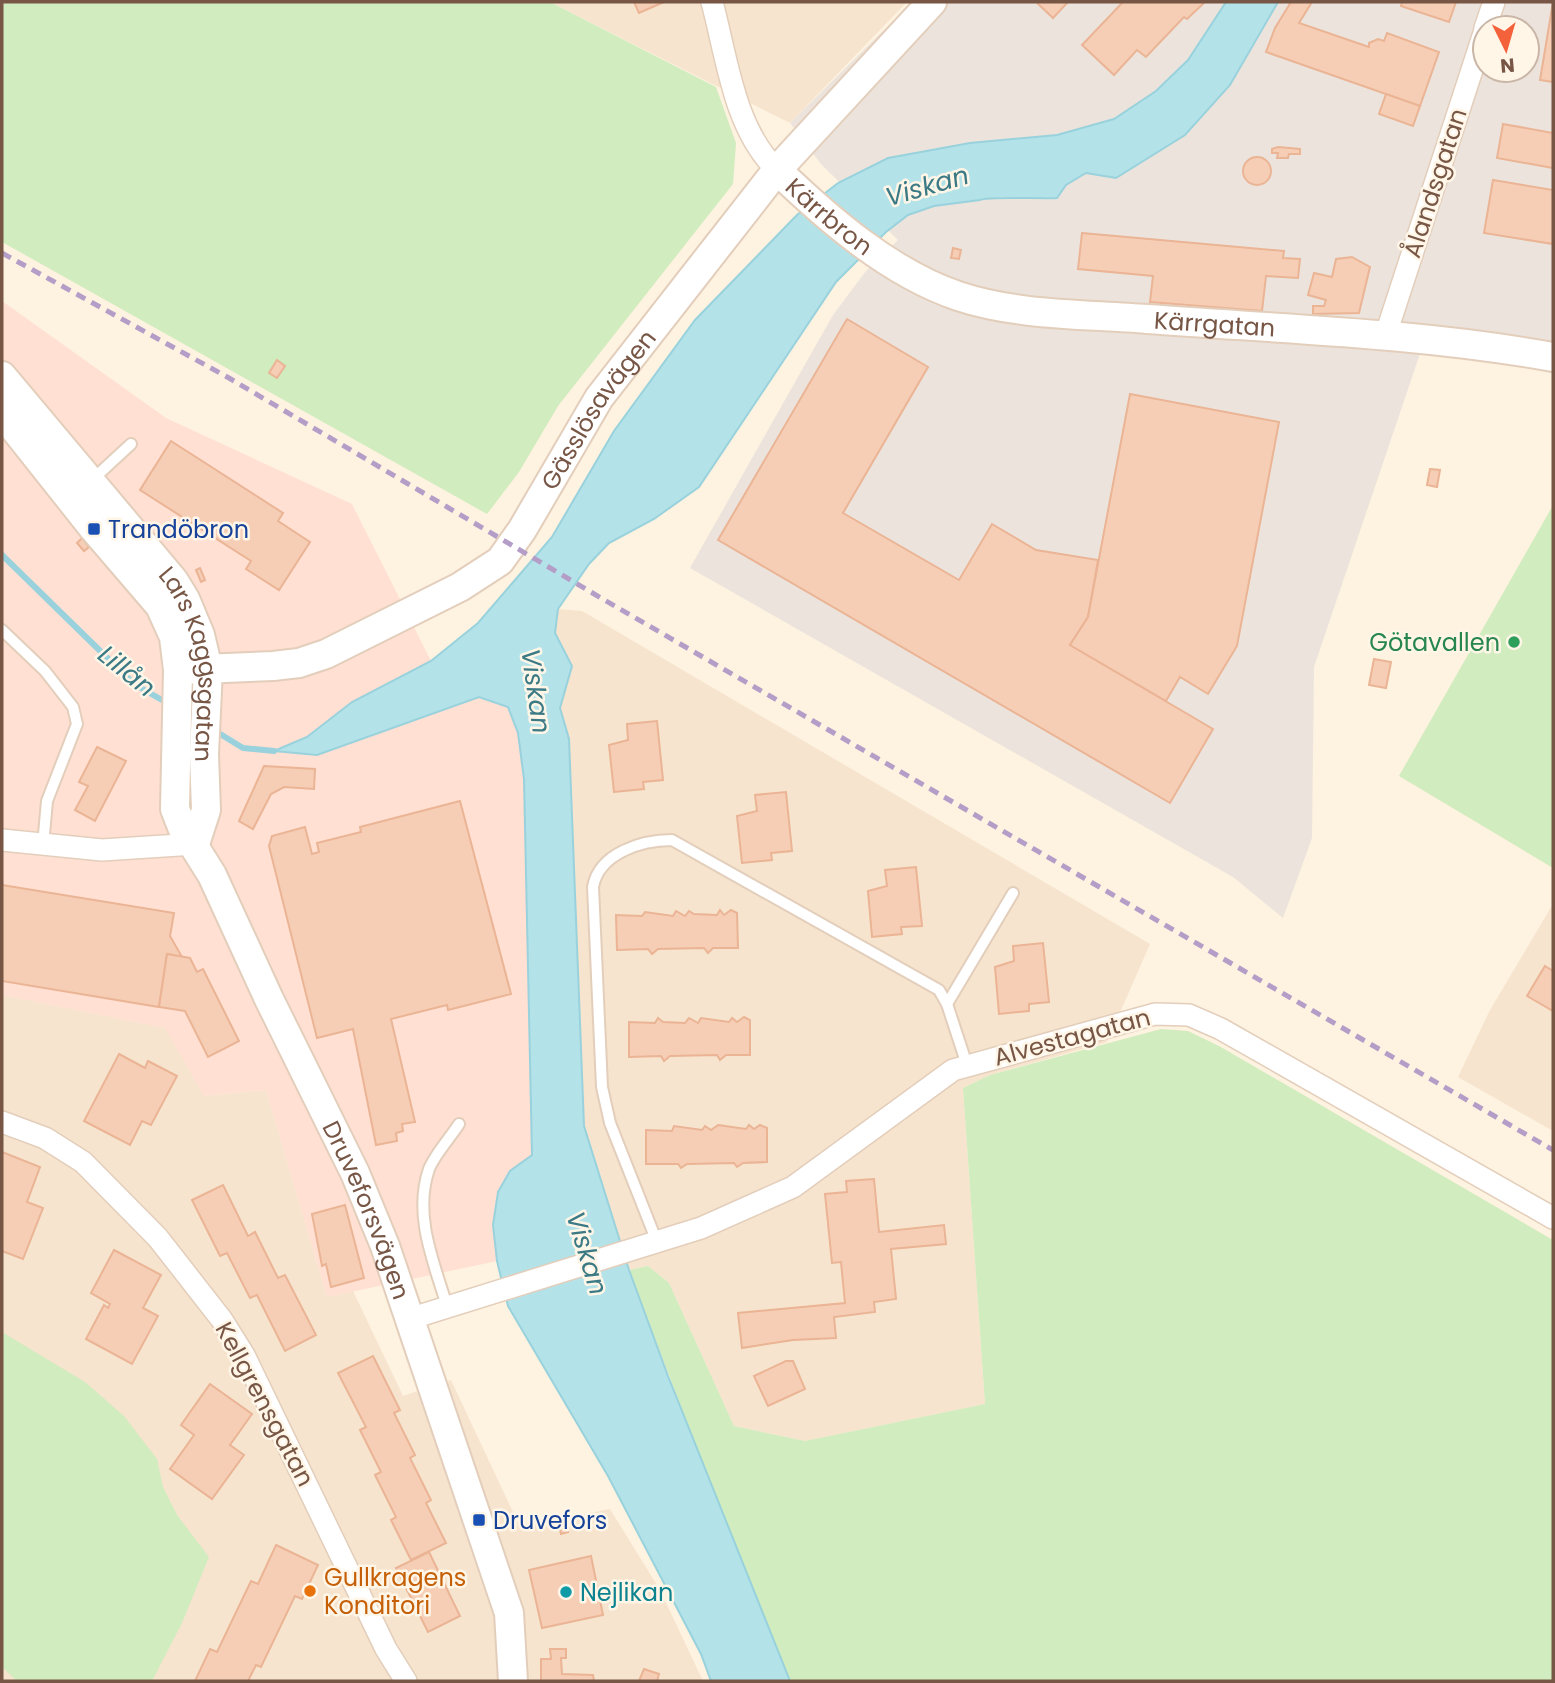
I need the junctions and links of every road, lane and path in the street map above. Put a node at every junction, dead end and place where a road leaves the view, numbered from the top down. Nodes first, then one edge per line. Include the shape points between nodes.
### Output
1 (712, 2) edge
2 (932, 2) edge
3 (1471, 72) edge
4 (777, 170) junction
5 (886, 259) joint
6 (1385, 337) junction
7 (1553, 356) edge
8 (2, 376) edge
9 (2, 413) edge
10 (131, 444) dead end
11 (90, 482) junction
12 (2, 629) edge
13 (208, 669) junction
14 (178, 681) junction
15 (190, 756) junction
16 (2, 840) edge
17 (195, 844) junction
18 (43, 845) junction
19 (1013, 893) dead end
20 (947, 1004) junction
21 (967, 1065) junction
22 (2, 1122) edge
23 (459, 1124) dead end
24 (1553, 1218) edge
25 (657, 1242) junction
26 (447, 1307) junction
27 (409, 1319) junction
28 (407, 1681) edge
29 (513, 1681) edge

1 - 4 street via 752,141
2 - 4 street, Gässlösavägen
3 - 6 street, Ålandsgatan
4 - 5 street, Kärrbron via 804,197
4 - 13 street, Gässlösavägen via 599,398 500,561 460,587 326,654 299,663
5 - 6 street, Kärrgatan via 959,296 1027,310
6 - 7 street, Kärrgatan
8 - 11 street, Lars Kaggsgatan
9 - 14 street, Lars Kaggsgatan via 160,606 174,637
10 - 11 lane
11 - 13 street, Lars Kaggsgatan via 180,590 200,635
12 - 18 lane via 45,671 73,707 77,724 47,801
13 - 14 street, Gässlösavägen
13 - 15 street, Lars Kaggsgatan via 206,701
14 - 15 street
15 - 17 street, Druveforsvägen via 175,809
16 - 18 street
17 - 18 street via 102,850
17 - 27 street, Druveforsvägen via 355,1173
19 - 20 lane
20 - 21 lane
20 - 25 lane via 939,990 672,840 633,846 601,865 593,887 602,1087 610,1123
21 - 24 street, Alvestagatan via 1155,1014 1188,1014
21 - 25 street, Alvestagatan via 936,1082 793,1187
22 - 28 street, Kellgrensgatan via 45,1138 83,1162 158,1238 222,1320 244,1355 386,1649
23 - 26 lane via 430,1169 424,1204 429,1250
25 - 26 street, Alvestagatan
26 - 27 street
27 - 29 street, Druveforsvägen via 509,1613

